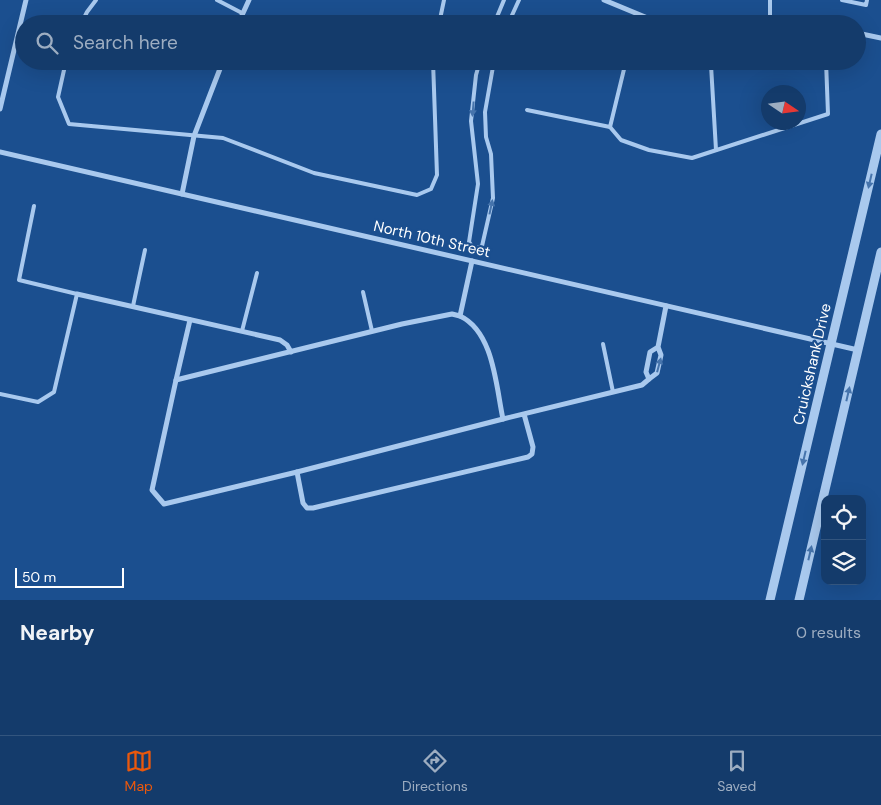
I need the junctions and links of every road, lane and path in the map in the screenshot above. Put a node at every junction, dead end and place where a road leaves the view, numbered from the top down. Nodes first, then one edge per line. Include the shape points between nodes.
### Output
1 (26, 0) edge
2 (96, 0) edge
3 (217, 0) edge
4 (249, 0) edge
5 (444, 0) edge
6 (504, 0) edge
7 (519, 0) edge
8 (604, 0) edge
9 (770, 0) edge
10 (842, 0) edge
11 (867, 0) edge
12 (242, 13) joint
13 (637, 14) edge
14 (22, 15) edge
15 (86, 15) edge
16 (441, 15) edge
17 (498, 15) edge
18 (512, 15) edge
19 (770, 15) edge
20 (866, 35) edge
21 (881, 38) edge
22 (15, 46) edge
23 (64, 70) edge
24 (220, 70) edge
25 (433, 70) edge
26 (477, 70) edge
27 (492, 70) edge
28 (624, 70) edge
29 (711, 70) edge
30 (826, 70) edge
31 (0, 108) edge
32 (527, 110) dead end
33 (610, 127) junction
34 (881, 134) edge
35 (194, 136) junction
36 (716, 150) junction
37 (0, 152) edge
38 (182, 194) junction
39 (34, 206) dead end
40 (474, 249) junction
41 (145, 250) dead end
42 (881, 252) edge
43 (472, 261) junction
44 (257, 273) dead end
45 (363, 292) dead end
46 (77, 294) junction
47 (133, 306) junction
48 (666, 306) junction
49 (460, 316) junction
50 (190, 320) junction
51 (242, 331) junction
52 (372, 331) junction
53 (603, 344) dead end
54 (831, 344) junction
55 (658, 347) junction
56 (858, 350) junction
57 (291, 352) junction
58 (649, 378) junction
59 (176, 380) junction
60 (613, 392) junction
61 (0, 394) edge
62 (524, 414) junction
63 (503, 419) junction
64 (297, 472) junction
65 (770, 600) edge
66 (799, 600) edge

1 - 14 street
2 - 15 lane
3 - 12 lane
4 - 12 street
5 - 16 lane
6 - 17 lane
7 - 18 lane
8 - 13 street
9 - 19 lane
10 - 11 lane via 866,5
20 - 21 street
22 - 31 street
23 - 35 lane via 58,97 69,124
24 - 35 street
25 - 35 lane via 437,175 431,189 417,195 314,172 223,138
26 -> 40 lane via 472,121 478,184 469,242
40 -> 27 lane via 482,246 493,198 485,112
28 - 33 lane
29 - 36 lane
30 - 36 lane via 828,114
32 - 33 lane
33 - 36 lane via 621,140 649,150 692,158
34 -> 54 street, Cruickshank Drive
35 - 38 street
37 - 38 street, North 10th Street
38 - 43 street, North 10th Street
39 - 46 lane via 19,280
40 - 43 lane
41 - 47 lane
42 - 56 street
43 - 48 street, North 10th Street
43 - 49 street
44 - 51 lane
45 - 52 lane
46 - 47 street
46 - 61 lane via 54,392 38,402
47 - 50 street
48 - 54 street, North 10th Street
48 - 55 street
49 - 52 street via 452,314
49 - 63 street via 476,328 483,341
50 - 51 street
50 - 59 street
51 - 57 street via 280,340
52 - 57 street
53 - 60 lane
54 - 56 street, North 10th Street
54 -> 65 street, Cruickshank Drive
58 -> 55 street via 657,373 661,355
55 - 58 street via 650,352 646,372
66 -> 56 street
57 - 59 street
58 - 60 street via 642,385
59 - 64 street via 152,490 164,504
60 - 62 street
62 - 63 street
62 - 64 street via 533,447 528,457 313,508 303,504
63 - 64 street

